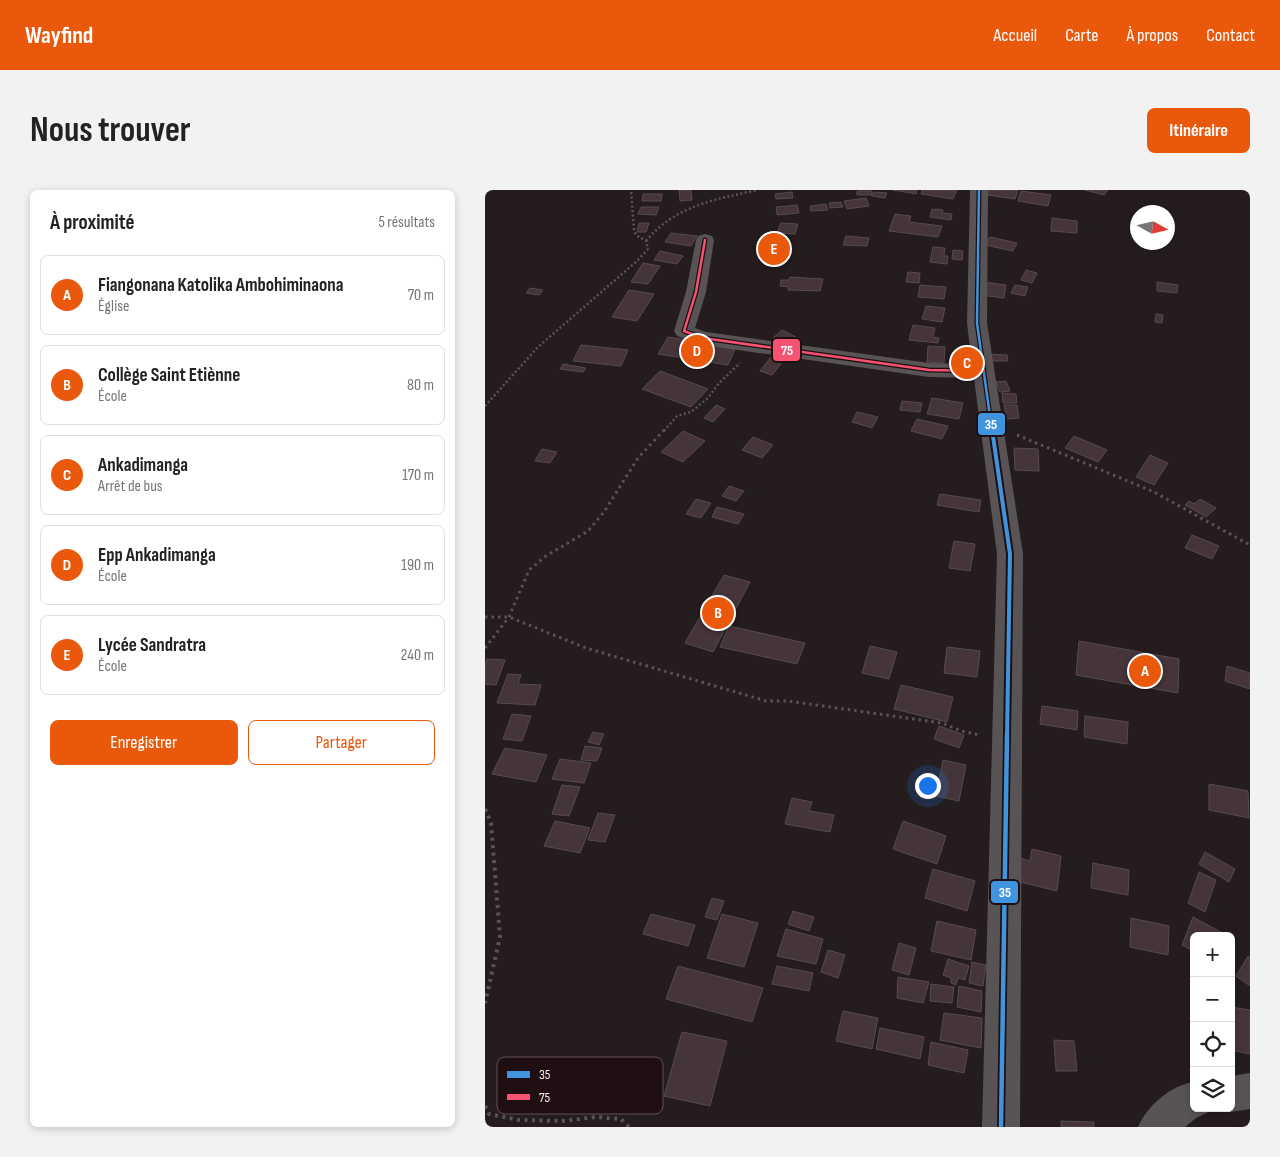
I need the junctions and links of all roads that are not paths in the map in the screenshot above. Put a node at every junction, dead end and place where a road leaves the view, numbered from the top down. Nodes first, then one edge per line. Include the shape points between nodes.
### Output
1 (979, 190) edge
2 (705, 240) dead end
3 (984, 371) junction
4 (1250, 1091) edge
5 (1235, 1093) edge
6 (1190, 1101) edge
7 (1001, 1127) edge
8 (1157, 1127) edge

1 - 3 street via 977,323
2 - 3 street via 696,292 684,330 703,338 929,370
3 - 7 street via 1010,554
4 - 5 street
6 - 8 street

